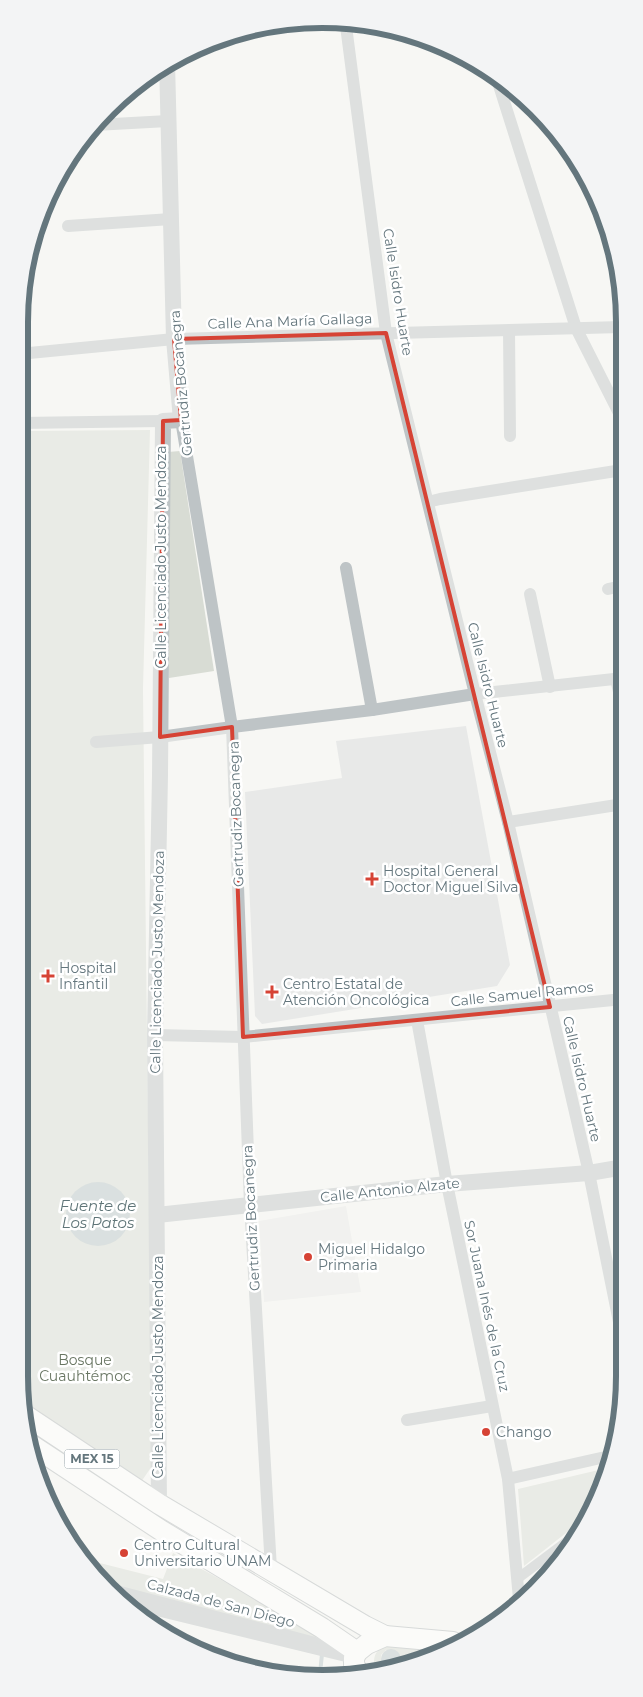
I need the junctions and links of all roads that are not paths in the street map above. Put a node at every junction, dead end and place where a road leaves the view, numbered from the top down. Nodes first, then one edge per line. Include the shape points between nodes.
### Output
1 (346, 29) edge
2 (167, 72) edge
3 (500, 88) edge
4 (168, 121) junction
5 (103, 125) edge
6 (171, 219) junction
7 (68, 226) dead end
8 (616, 327) edge
9 (576, 328) junction
10 (509, 330) junction
11 (386, 334) junction
12 (174, 339) junction
13 (28, 353) edge
14 (616, 407) edge
15 (181, 420) junction
16 (163, 421) junction
17 (28, 423) edge
18 (510, 436) dead end
19 (616, 471) edge
20 (428, 502) junction
21 (346, 568) dead end
22 (616, 587) edge
23 (608, 589) dead end
24 (530, 594) dead end
25 (616, 679) edge
26 (550, 687) junction
27 (475, 694) junction
28 (372, 710) junction
29 (232, 726) junction
30 (160, 737) junction
31 (96, 742) dead end
32 (616, 805) edge
33 (508, 822) junction
34 (616, 1000) edge
35 (550, 1007) junction
36 (417, 1020) junction
37 (155, 1035) junction
38 (243, 1037) junction
39 (616, 1168) edge
40 (589, 1173) junction
41 (447, 1184) junction
42 (250, 1205) junction
43 (157, 1215) junction
44 (616, 1307) edge
45 (492, 1406) junction
46 (31, 1418) edge
47 (407, 1420) dead end
48 (37, 1449) edge
49 (604, 1457) edge
50 (508, 1479) junction
51 (159, 1504) junction
52 (561, 1546) edge
53 (271, 1569) junction
54 (517, 1579) junction
55 (123, 1592) edge
56 (518, 1594) edge
57 (139, 1606) edge
58 (384, 1636) junction
59 (447, 1641) edge
60 (326, 1645) dead end
61 (353, 1664) edge

1 - 11 street, Calle Isidro Huarte
2 - 4 street, Gertrudiz Bocanegra
3 - 9 street
4 - 5 street
4 - 6 street, Gertrudiz Bocanegra
6 - 7 street
6 - 12 street, Gertrudiz Bocanegra
8 - 9 street, Calle Ana María Gallaga
9 - 10 street, Calle Ana María Gallaga
9 - 14 street
10 - 11 street, Calle Ana María Gallaga
10 - 18 street
11 - 12 street, Calle Ana María Gallaga
11 - 20 street, Calle Isidro Huarte
12 - 13 street, Calle Ana María Gallaga
12 - 15 street, Gertrudiz Bocanegra
15 - 16 street
15 - 29 street, Gertrudiz Bocanegra
16 - 17 street
16 - 30 street, Calle Licenciado Justo Mendoza
19 - 20 street
20 - 27 street, Calle Isidro Huarte
21 - 28 street
22 - 23 street
24 - 26 street
25 - 26 street
26 - 27 street
27 - 28 street
27 - 33 street, Calle Isidro Huarte
28 - 29 street
29 - 30 street
29 - 38 street, Gertrudiz Bocanegra
30 - 31 street
30 - 37 street, Calle Licenciado Justo Mendoza
32 - 33 street
33 - 35 street, Calle Isidro Huarte
34 - 35 street, Calle Samuel Ramos
35 - 36 street, Calle Samuel Ramos
35 - 40 street, Calle Isidro Huarte
36 - 38 street, Calle Samuel Ramos
36 - 41 street, Sor Juana Inés de la Cruz
37 - 38 street, Calle Samuel Ramos
37 - 43 street, Calle Licenciado Justo Mendoza
38 - 42 street, Gertrudiz Bocanegra
39 - 40 street, Calle Antonio Alzate
40 - 41 street, Calle Antonio Alzate
40 - 44 street, Calle Isidro Huarte
41 - 42 street, Calle Antonio Alzate
41 - 45 street, Sor Juana Inés de la Cruz
42 - 43 street, Calle Antonio Alzate
42 - 53 street, Gertrudiz Bocanegra
43 - 51 street, Calle Licenciado Justo Mendoza
45 - 47 street
45 - 50 street, Sor Juana Inés de la Cruz
46 - 51 main road, MEX 15
48 - 61 main road, MEX 15 via 162,1531 297,1612
49 - 50 street
50 - 54 street, Sor Juana Inés de la Cruz
51 - 53 main road, MEX 15
52 - 54 street
53 - 58 main road, MEX 15
54 - 56 street, Sor Juana Inés de la Cruz
55 - 60 street, Calzada de San Diego
57 - 61 street
58 - 59 main road, MEX 15
58 - 61 main road via 368,1644

